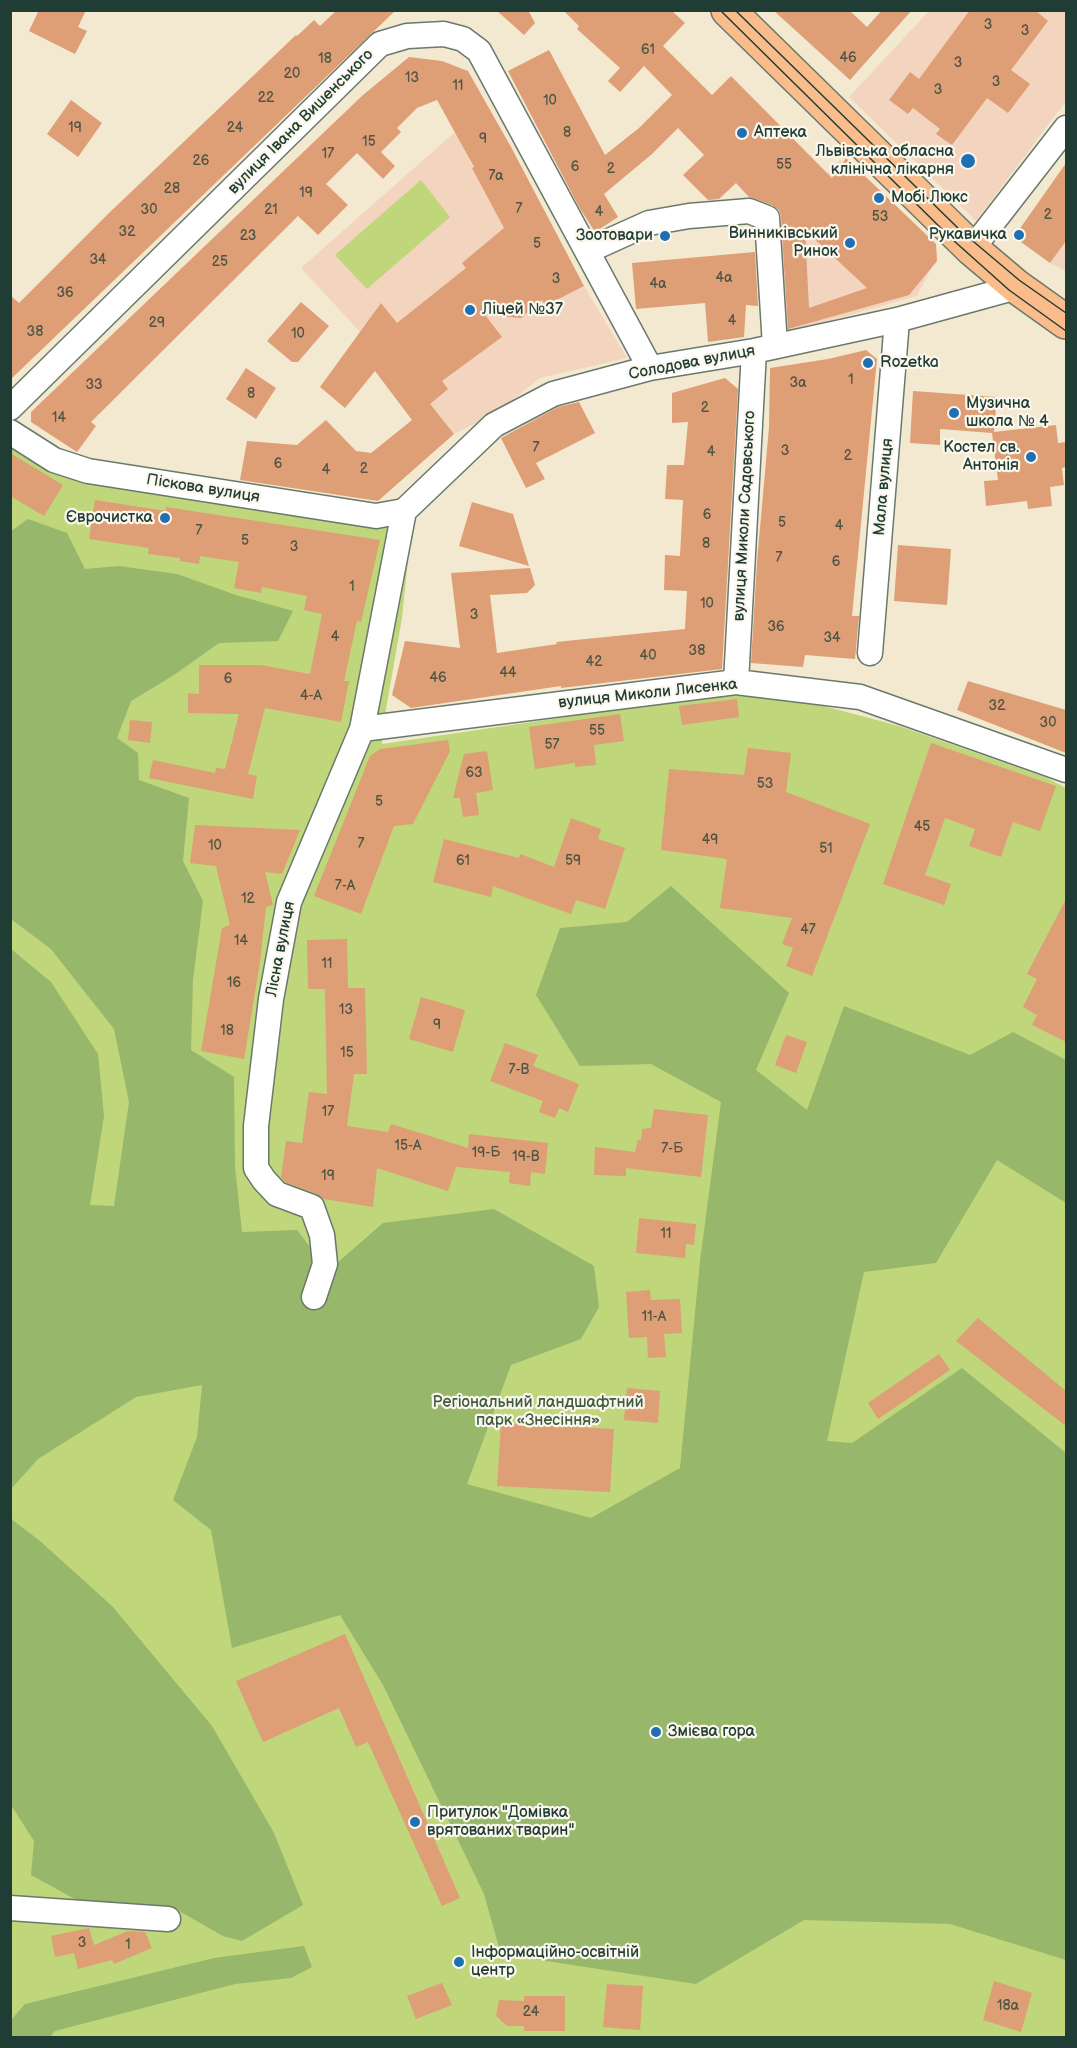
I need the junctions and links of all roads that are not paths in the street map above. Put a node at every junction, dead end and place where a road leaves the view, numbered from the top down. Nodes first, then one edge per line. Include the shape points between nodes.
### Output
1 (728, 10) edge
2 (1066, 128) edge
3 (972, 249) junction
4 (587, 251) junction
5 (1017, 287) junction
6 (897, 320) junction
7 (1066, 322) edge
8 (765, 349) junction
9 (650, 368) junction
10 (10, 408) edge
11 (10, 432) edge
12 (404, 511) junction
13 (870, 653) dead end
14 (736, 682) junction
15 (362, 729) junction
16 (1066, 770) edge
17 (314, 1297) dead end
18 (10, 1908) edge
19 (168, 1919) dead end

1 - 3 main road
2 - 3 street
3 - 5 main road
4 - 8 street via 649,224 669,220 749,211 767,218
4 - 9 street, вулиця Івана Вишенського
4 - 10 street, вулиця Івана Вишенського via 479,51 463,39 444,34 407,36 380,44
5 - 6 street, Солодова вулиця
5 - 7 main road
6 - 8 street, Солодова вулиця
6 - 13 street, Мала вулиця
8 - 9 street, Солодова вулиця
8 - 14 street, вулиця Миколи Садовського
9 - 12 street, Солодова вулиця via 553,394 494,425
11 - 12 street, Піскова вулиця via 54,460 88,471 376,516
12 - 15 street, Лісна вулиця
14 - 15 street, вулиця Миколи Лисенка
14 - 16 street, вулиця Миколи Лисенка via 860,697
15 - 17 street, Лісна вулиця via 289,902 271,999 256,1126 256,1168 278,1194 312,1207 322,1235 325,1263
18 - 19 street

